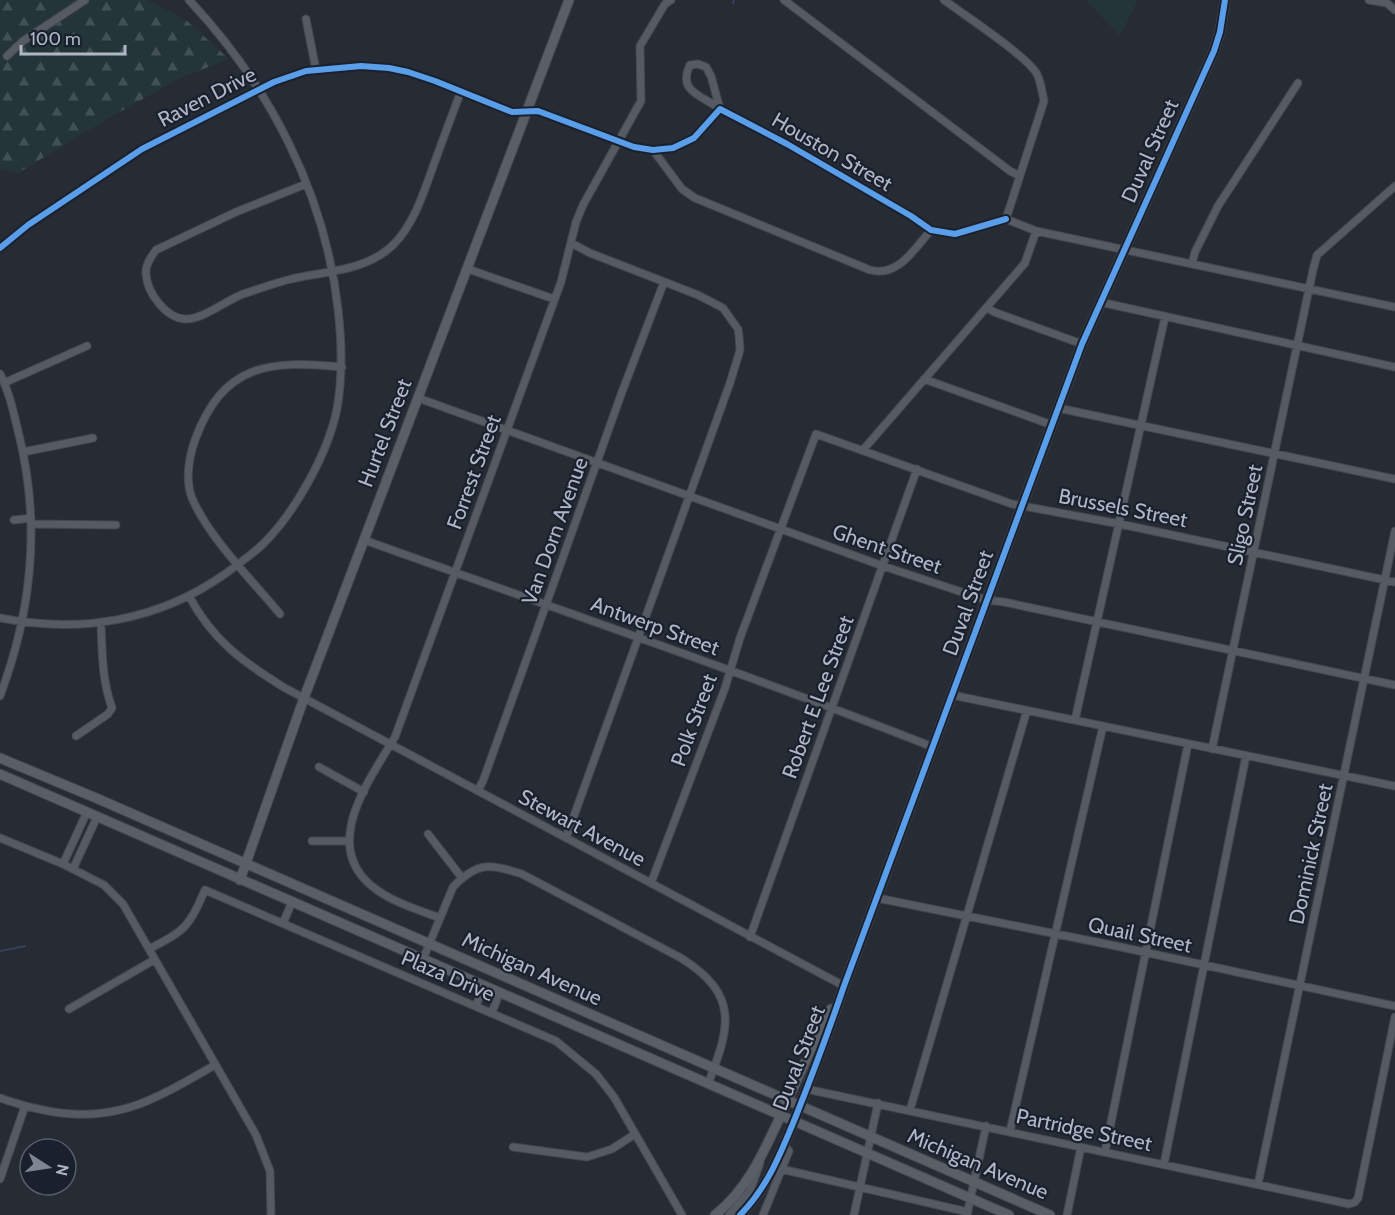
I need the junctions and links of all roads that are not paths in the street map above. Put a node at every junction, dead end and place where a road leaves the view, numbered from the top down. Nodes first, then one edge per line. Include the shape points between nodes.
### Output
1 (85, 0) edge
2 (189, 0) edge
3 (568, 0) edge
4 (671, 0) edge
5 (784, 0) edge
6 (944, 0) edge
7 (1225, 0) edge
8 (1369, 0) edge
9 (1395, 10) edge
10 (306, 19) dead end
11 (6, 56) dead end
12 (316, 70) junction
13 (1298, 83) dead end
14 (259, 90) junction
15 (461, 91) junction
16 (720, 109) junction
17 (525, 111) junction
18 (620, 141) junction
19 (653, 150) junction
20 (1020, 176) junction
21 (306, 184) junction
22 (1395, 186) edge
23 (1006, 219) junction
24 (931, 230) junction
25 (1036, 231) junction
26 (571, 243) junction
27 (0, 248) edge
28 (1124, 250) junction
29 (1192, 264) junction
30 (468, 269) junction
31 (333, 271) junction
32 (664, 282) junction
33 (1308, 289) junction
34 (554, 299) junction
35 (1100, 302) junction
36 (987, 307) junction
37 (1395, 308) edge
38 (1165, 317) junction
39 (1082, 344) junction
40 (1297, 345) junction
41 (87, 346) dead end
42 (342, 367) junction
43 (1395, 367) edge
44 (0, 374) edge
45 (924, 379) junction
46 (4, 383) junction
47 (418, 398) junction
48 (1058, 408) junction
49 (1052, 425) junction
50 (1142, 426) junction
51 (507, 430) junction
52 (817, 434) joint
53 (93, 438) dead end
54 (863, 450) junction
55 (23, 452) junction
56 (1275, 454) junction
57 (597, 462) junction
58 (917, 469) junction
59 (1395, 479) edge
60 (689, 495) junction
61 (1023, 505) junction
62 (14, 520) dead end
63 (31, 521) junction
64 (1120, 524) junction
65 (116, 525) dead end
66 (780, 529) junction
67 (1395, 531) edge
68 (364, 540) junction
69 (1254, 552) junction
70 (238, 564) junction
71 (883, 566) junction
72 (455, 572) junction
73 (1384, 579) junction
74 (1395, 582) edge
75 (189, 596) junction
76 (986, 600) junction
77 (546, 605) junction
78 (280, 614) dead end
79 (0, 618) edge
80 (22, 621) junction
81 (101, 622) junction
82 (1098, 622) junction
83 (638, 637) junction
84 (1232, 651) junction
85 (730, 671) junction
86 (1365, 679) junction
87 (1395, 685) edge
88 (952, 695) junction
89 (0, 696) edge
90 (304, 698) junction
91 (833, 707) junction
92 (1027, 710) junction
93 (1075, 720) junction
94 (1103, 726) junction
95 (76, 736) dead end
96 (391, 744) junction
97 (1188, 744) junction
98 (933, 747) junction
99 (1212, 749) junction
100 (1246, 756) junction
101 (0, 758) edge
102 (319, 767) dead end
103 (0, 774) edge
104 (1344, 776) junction
105 (1395, 786) edge
106 (478, 790) junction
107 (364, 792) junction
108 (87, 812) junction
109 (97, 817) junction
110 (428, 834) dead end
111 (0, 838) edge
112 (566, 838) junction
113 (312, 841) dead end
114 (348, 841) junction
115 (63, 864) junction
116 (246, 864) junction
117 (73, 869) junction
118 (462, 878) junction
119 (240, 879) junction
120 (651, 883) junction
121 (877, 898) junction
122 (292, 902) junction
123 (966, 917) junction
124 (440, 918) junction
125 (284, 923) junction
126 (1056, 935) junction
127 (750, 937) junction
128 (429, 944) junction
129 (148, 950) junction
130 (1145, 952) junction
131 (423, 958) junction
132 (154, 960) junction
133 (1204, 965) junction
134 (1300, 985) junction
135 (485, 986) junction
136 (844, 986) junction
137 (500, 993) junction
138 (476, 1005) junction
139 (1395, 1006) edge
140 (69, 1009) dead end
141 (492, 1012) junction
142 (1395, 1017) edge
143 (215, 1065) junction
144 (714, 1069) junction
145 (708, 1084) junction
146 (807, 1089) junction
147 (0, 1098) edge
148 (787, 1101) junction
149 (878, 1103) junction
150 (25, 1106) junction
151 (800, 1106) junction
152 (910, 1110) junction
153 (780, 1116) junction
154 (794, 1121) junction
155 (986, 1126) junction
156 (1010, 1131) junction
157 (635, 1134) junction
158 (871, 1137) junction
159 (784, 1145) junction
160 (513, 1147) dead end
161 (1082, 1147) junction
162 (1104, 1152) junction
163 (868, 1153) junction
164 (912, 1155) junction
165 (760, 1160) junction
166 (1164, 1164) junction
167 (781, 1169) junction
168 (904, 1169) junction
169 (0, 1179) edge
170 (974, 1183) junction
171 (1258, 1184) junction
172 (860, 1187) junction
173 (971, 1198) junction
174 (968, 1213) edge
175 (271, 1215) edge
176 (682, 1215) edge
177 (715, 1215) edge
178 (729, 1215) edge
179 (740, 1215) edge
180 (763, 1215) edge
181 (855, 1215) edge
182 (1009, 1215) edge
183 (1050, 1215) edge
184 (1067, 1215) edge

1 - 11 street
2 - 14 street via 249,72
3 - 17 street, Hurtel Street
4 - 18 street, Forrest Street via 640,46 641,101
5 - 20 street
6 - 20 street via 1036,72 1044,102
7 - 28 street, Duval Street via 1214,51
8 - 9 street via 1387,3
10 - 12 street
12 - 14 street, Raven Drive
12 - 15 street, Raven Drive via 389,68
13 - 29 street via 1218,206
14 - 21 street via 289,143
14 - 27 street, Raven Drive via 142,148
15 - 17 street, Raven Drive via 512,112
15 - 31 street via 406,230 375,259
16 - 16 street, Houston Street via 706,67 690,65 687,86
16 - 19 street via 694,138 674,148
16 - 24 street, Houston Street via 788,144
17 - 18 street via 538,111
17 - 30 street, Hurtel Street
18 - 19 street
18 - 26 street, Forrest Street via 583,205
19 - 24 street via 682,189 695,198 870,270 890,270 901,264
20 - 23 street
21 - 31 street
21 - 31 street via 156,250 146,274 161,307 170,315 187,320 241,295
22 - 33 street, Sligo Street via 1317,255
23 - 24 street, Houston Street via 955,234
23 - 25 street
25 - 28 street
25 - 36 street via 1025,263
26 - 32 street
26 - 34 street, Forrest Street
28 - 29 street
28 - 35 street, Duval Street
29 - 33 street
30 - 34 street
30 - 47 street, Hurtel Street
31 - 42 street
32 - 57 street, Van Dorn Avenue
32 - 60 street via 723,308 738,329 737,362
33 - 37 street
33 - 40 street, Sligo Street
34 - 51 street, Forrest Street
35 - 38 street
35 - 39 street, Duval Street
36 - 39 street
36 - 45 street
38 - 40 street
38 - 50 street
39 - 48 street, Duval Street
40 - 43 street
40 - 56 street, Sligo Street
41 - 46 street
42 - 70 street via 330,433 314,468 279,527
42 - 70 street via 283,364 263,368 234,381 209,408 189,464 192,496
44 - 46 street
45 - 49 street
45 - 54 street
46 - 55 street
47 - 51 street, Ghent Street
47 - 68 street, Hurtel Street
48 - 49 street, Duval Street
48 - 50 street
49 - 61 street, Duval Street
50 - 56 street
50 - 64 street
51 - 57 street, Ghent Street
51 - 72 street, Forrest Street
52 - 54 street, Brussels Street
52 - 66 street, Polk Street
53 - 55 street
54 - 58 street, Brussels Street
55 - 63 street
56 - 59 street
56 - 69 street, Sligo Street
57 - 60 street, Ghent Street
57 - 77 street, Van Dorn Avenue
58 - 61 street, Brussels Street
58 - 71 street, Robert E Lee Street
60 - 66 street, Ghent Street
60 - 83 street
61 - 64 street, Brussels Street
61 - 76 street, Duval Street
62 - 63 street
63 - 65 street
63 - 80 street via 28,589
64 - 69 street, Brussels Street
64 - 82 street
66 - 71 street, Ghent Street
66 - 85 street, Polk Street
67 - 73 street, Dominick Street
68 - 72 street, Antwerp Street
68 - 90 street, Hurtel Street
69 - 73 street, Brussels Street
69 - 84 street, Sligo Street
70 - 75 street
70 - 78 street
71 - 76 street, Ghent Street
71 - 91 street, Robert E Lee Street
72 - 77 street, Antwerp Street
72 - 96 street, Forrest Street
73 - 74 street, Brussels Street
73 - 86 street, Dominick Street
75 - 81 street via 133,618
75 - 90 street, Stewart Avenue via 216,637 258,671
76 - 82 street, Ghent Street
76 - 88 street, Duval Street
77 - 83 street, Antwerp Street
77 - 106 street, Van Dorn Avenue
79 - 80 street
80 - 81 street
80 - 89 street
81 - 95 street via 104,673 112,708
82 - 84 street, Ghent Street
82 - 93 street
83 - 85 street, Antwerp Street
83 - 112 street
84 - 86 street, Ghent Street
84 - 99 street, Sligo Street
85 - 91 street, Antwerp Street
85 - 120 street, Polk Street
86 - 87 street, Ghent Street
86 - 104 street, Dominick Street
88 - 92 street
88 - 98 street, Duval Street
90 - 96 street, Stewart Avenue
90 - 116 street, Hurtel Street
91 - 98 street, Antwerp Street
91 - 127 street, Robert E Lee Street
92 - 93 street
92 - 123 street
93 - 94 street
94 - 97 street
94 - 126 street
96 - 106 street, Stewart Avenue
96 - 107 street, Forrest Street
97 - 99 street
97 - 130 street
98 - 121 street, Duval Street
99 - 100 street
100 - 104 street
100 - 133 street
101 - 116 street, Michigan Avenue
102 - 107 street
103 - 108 street, Michigan Avenue
104 - 105 street
104 - 134 street, Dominick Street
106 - 112 street, Stewart Avenue
107 - 114 street, Forrest Street
108 - 109 street, Michigan Avenue
108 - 115 street
109 - 117 street
109 - 119 street, Michigan Avenue
110 - 118 street
111 - 115 street
112 - 120 street, Stewart Avenue
113 - 114 street
114 - 124 street via 352,859 368,882 388,897
115 - 117 street
116 - 119 street, Hurtel Street
116 - 128 street, Michigan Avenue
117 - 129 street via 104,885 123,904
118 - 124 street via 453,886
118 - 144 street via 486,865 522,874 692,965 717,989 723,1001 726,1027
119 - 122 street, Michigan Avenue
120 - 127 street, Stewart Avenue
121 - 123 street, Quail Street
121 - 136 street, Duval Street
122 - 125 street
122 - 131 street, Michigan Avenue
123 - 126 street, Quail Street
123 - 152 street
124 - 128 street
125 - 129 street, Plaza Drive via 206,890 186,927
125 - 138 street, Plaza Drive
126 - 130 street, Quail Street
126 - 156 street
127 - 136 street, Stewart Avenue
128 - 131 street
128 - 144 street, Michigan Avenue
129 - 132 street
130 - 133 street, Quail Street
130 - 162 street
131 - 135 street, Michigan Avenue
132 - 140 street
132 - 143 street
133 - 134 street, Quail Street
133 - 166 street
134 - 139 street, Quail Street
134 - 171 street, Dominick Street
135 - 137 street, Michigan Avenue
135 - 138 street
136 - 146 street, Duval Street
136 - 148 street, Duval Street
137 - 141 street
137 - 145 street, Michigan Avenue
138 - 141 street, Plaza Drive
141 - 157 street, Plaza Drive via 556,1041 584,1062 614,1097
142 - 171 street, Partridge Street via 1355,1202 1349,1204
143 - 150 street via 157,1097 106,1113 85,1115
143 - 175 street via 256,1135 270,1171
144 - 145 street
144 - 148 street, Michigan Avenue
145 - 153 street, Michigan Avenue
146 - 149 street, Partridge Street
146 - 151 street, Duval Street
147 - 150 street
148 - 151 street, Michigan Avenue
148 - 153 street, Duval Street
149 - 152 street, Partridge Street
149 - 158 street
150 - 169 street
151 - 154 street, Duval Street
151 - 158 street, Michigan Avenue
152 - 155 street, Partridge Street
153 - 154 street, Michigan Avenue
153 - 165 street, Duval Street
154 - 159 street, Duval Street
154 - 163 street, Michigan Avenue
155 - 156 street, Partridge Street
155 - 170 street
156 - 161 street, Partridge Street
157 - 160 street via 612,1149 587,1157
157 - 176 street, Plaza Drive
158 - 163 street
158 - 164 street, Michigan Avenue
159 - 167 street via 789,1151
159 - 179 street, Duval Street via 761,1191
161 - 162 street, Partridge Street
161 - 184 street
162 - 166 street, Partridge Street
163 - 168 street, Michigan Avenue
163 - 172 street
164 - 168 street
164 - 170 street, Michigan Avenue
165 - 177 street, Duval Street via 739,1192
165 - 178 street via 750,1191
166 - 171 street, Partridge Street
167 - 172 street
167 - 180 street
168 - 173 street, Michigan Avenue
170 - 173 street
170 - 183 street, Michigan Avenue
172 - 174 street
172 - 181 street
173 - 174 street
173 - 182 street, Michigan Avenue

